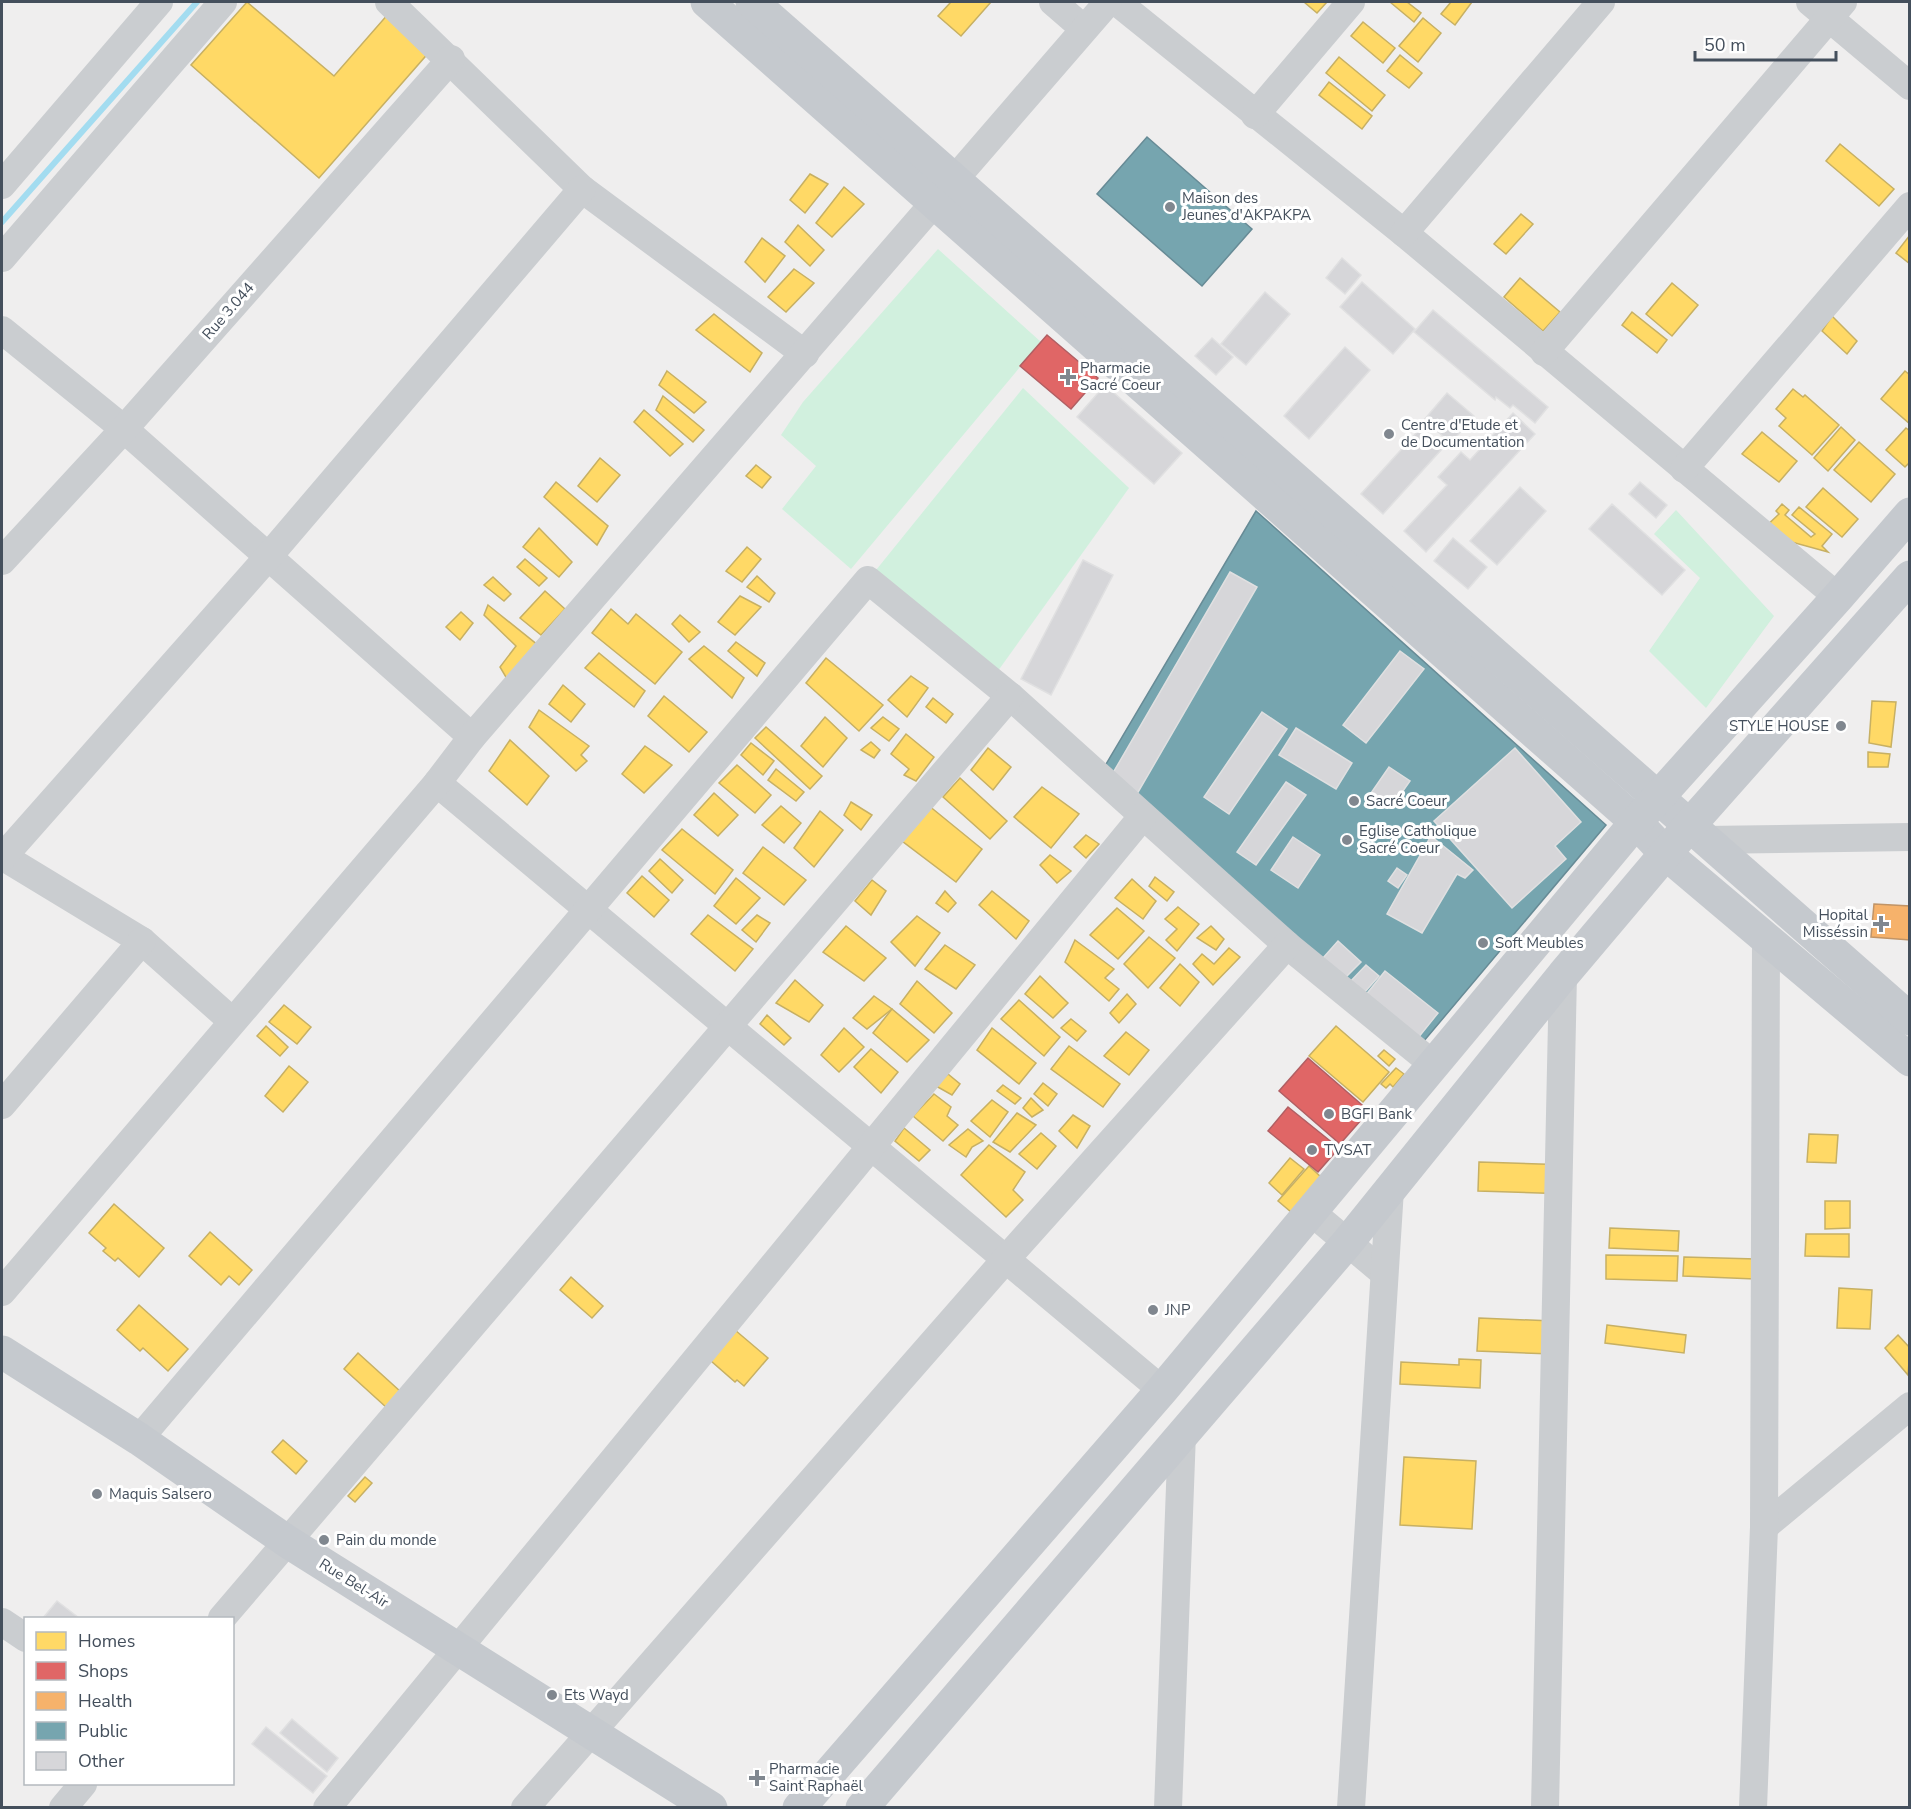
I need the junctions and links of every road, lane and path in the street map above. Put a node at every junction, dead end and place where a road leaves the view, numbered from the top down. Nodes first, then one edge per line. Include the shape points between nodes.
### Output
1 (159, 2) edge
2 (223, 2) edge
3 (389, 2) edge
4 (707, 2) edge
5 (752, 2) edge
6 (1053, 2) edge
7 (1108, 2) edge
8 (1117, 2) edge
9 (1351, 2) edge
10 (1601, 2) edge
11 (1827, 7) edge
12 (1083, 28) junction
13 (451, 59) junction
14 (1910, 86) edge
15 (1255, 115) junction
16 (2, 184) edge
17 (582, 189) junction
18 (945, 190) junction
19 (1910, 206) edge
20 (1404, 233) junction
21 (2, 258) edge
22 (2, 330) edge
23 (1544, 352) junction
24 (805, 354) junction
25 (124, 429) junction
26 (1684, 469) junction
27 (1910, 514) edge
28 (268, 557) junction
29 (2, 561) edge
30 (1910, 577) edge
31 (1838, 597) junction
32 (1010, 696) junction
33 (472, 737) junction
34 (437, 783) junction
35 (1658, 798) junction
36 (1142, 817) junction
37 (1636, 822) junction
38 (1696, 834) junction
39 (1910, 837) edge
40 (1666, 854) junction
41 (2, 857) edge
42 (588, 909) junction
43 (1766, 939) junction
44 (142, 941) junction
45 (1287, 945) junction
46 (1563, 975) junction
47 (1910, 1019) edge
48 (232, 1021) junction
49 (727, 1026) junction
50 (1910, 1060) edge
51 (1434, 1065) junction
52 (2, 1105) edge
53 (870, 1145) junction
54 (1390, 1189) junction
55 (1310, 1211) junction
56 (1347, 1243) junction
57 (1006, 1259) junction
58 (1384, 1273) junction
59 (2, 1292) edge
60 (2, 1352) edge
61 (1162, 1390) junction
62 (1910, 1406) edge
63 (1182, 1433) junction
64 (139, 1438) junction
65 (1764, 1527) junction
66 (288, 1542) junction
67 (223, 1617) edge
68 (2, 1622) edge
69 (24, 1637) edge
70 (459, 1648) junction
71 (590, 1733) junction
72 (82, 1785) edge
73 (63, 1808) edge
74 (327, 1808) edge
75 (525, 1808) edge
76 (711, 1808) edge
77 (800, 1808) edge
78 (862, 1808) edge
79 (1168, 1808) edge
80 (1351, 1808) edge
81 (1545, 1808) edge
82 (1753, 1808) edge

1 - 16 street
2 - 21 street
3 - 13 street
4 - 18 main road
5 - 18 main road
6 - 12 street
7 - 12 street
8 - 15 street
9 - 15 street
10 - 20 street
11 - 14 street
11 - 23 street
12 - 18 street
13 - 17 street
13 - 25 street, Rue 3.044
15 - 20 street
17 - 24 street
17 - 28 street
18 - 24 street
18 - 35 main road
18 - 37 main road
19 - 26 street
20 - 23 street
22 - 25 street
23 - 26 street
24 - 33 street
25 - 28 street
25 - 29 street, Rue 3.044
26 - 31 street
27 - 31 main road
28 - 33 street
28 - 41 street
30 - 38 main road
31 - 35 main road
32 - 36 street
32 - 42 street via 868,580
32 - 49 street
33 - 34 street
34 - 42 street
34 - 48 street
35 - 37 main road
35 - 38 main road
36 - 45 street
36 - 53 street
37 - 40 main road
37 - 51 main road
38 - 39 street
38 - 40 main road
38 - 47 main road
40 - 43 main road
40 - 46 main road
41 - 44 street
42 - 49 street
42 - 64 street
43 - 50 main road
43 - 65 street
44 - 48 street
44 - 52 street
45 - 51 street
45 - 57 street
46 - 54 main road
46 - 81 street
48 - 59 street
49 - 53 street
49 - 66 street
51 - 55 main road
53 - 57 street
53 - 70 street
54 - 56 main road
54 - 58 street
55 - 56 street
55 - 61 main road
56 - 58 street
56 - 63 main road
57 - 61 street
57 - 71 street
58 - 80 street
60 - 64 main road, Rue Bel-Air
61 - 77 main road
62 - 65 street
63 - 78 main road
63 - 79 street
64 - 66 main road, Rue Bel-Air
65 - 82 street
66 - 67 street
66 - 70 main road, Rue Bel-Air
68 - 69 street
70 - 71 main road, Rue Bel-Air
70 - 74 street
71 - 75 street
71 - 76 main road, Rue Bel-Air
72 - 73 street

